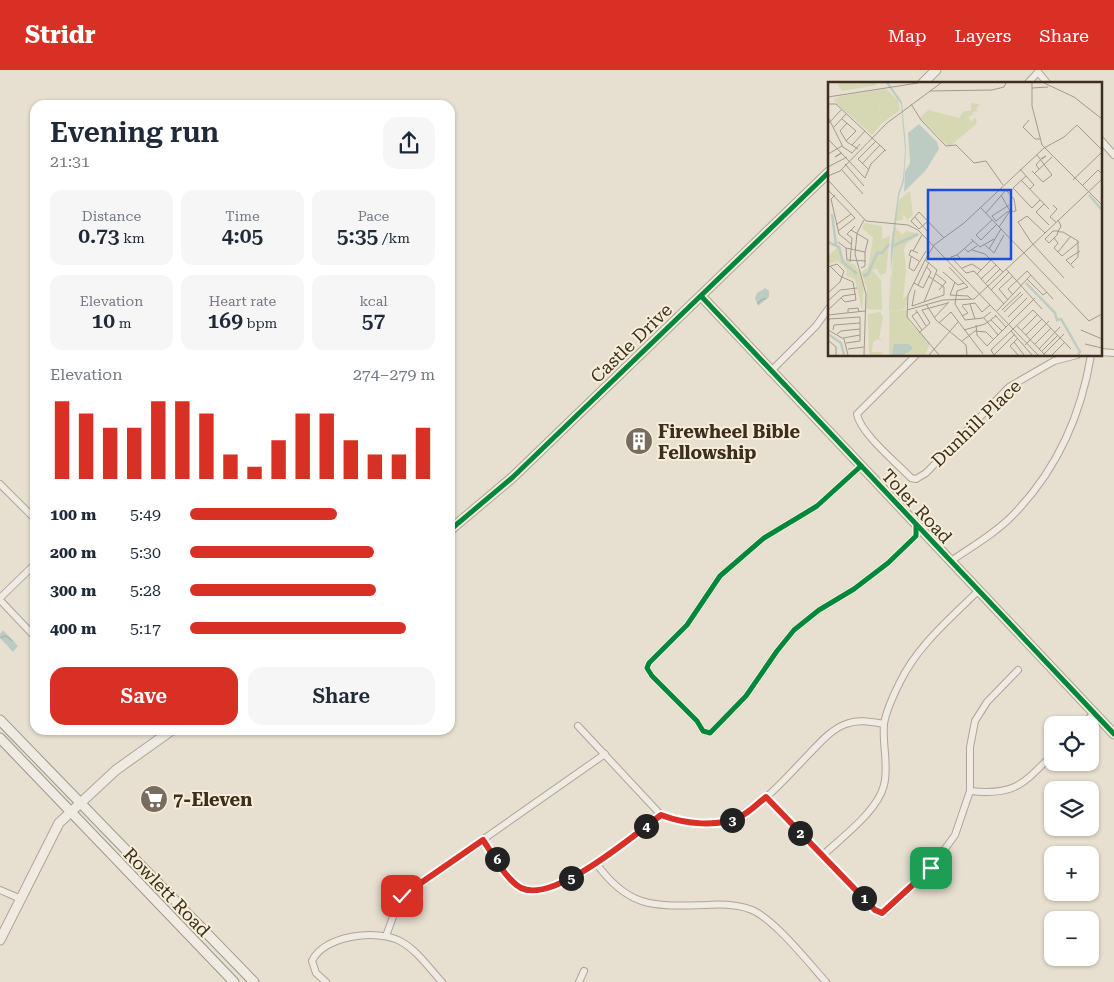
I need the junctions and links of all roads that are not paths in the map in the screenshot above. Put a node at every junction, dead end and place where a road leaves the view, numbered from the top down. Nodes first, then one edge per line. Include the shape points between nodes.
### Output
1 (936, 70) edge
2 (924, 82) edge
3 (1029, 82) edge
4 (1046, 82) edge
5 (1102, 141) edge
6 (1114, 155) edge
7 (828, 173) edge
8 (701, 296) junction
9 (828, 309) edge
10 (915, 356) edge
11 (1073, 356) edge
12 (1091, 356) edge
13 (770, 372) junction
14 (861, 466) junction
15 (0, 484) edge
16 (30, 514) edge
17 (916, 525) junction
18 (455, 526) edge
19 (951, 562) junction
20 (30, 569) edge
21 (979, 590) junction
22 (0, 599) edge
23 (30, 632) edge
24 (1018, 670) dead end
25 (1094, 713) junction
26 (1091, 716) edge
27 (0, 720) edge
28 (884, 724) junction
29 (578, 726) dead end
30 (1114, 734) edge
31 (165, 735) edge
32 (0, 738) edge
33 (605, 754) junction
34 (1044, 763) edge
35 (970, 791) junction
36 (766, 797) junction
37 (79, 803) junction
38 (71, 811) junction
39 (661, 815) junction
40 (483, 840) junction
41 (822, 856) junction
42 (596, 863) junction
43 (0, 890) edge
44 (21, 900) junction
45 (386, 936) junction
46 (0, 940) edge
47 (229, 956) junction
48 (218, 966) junction
49 (584, 971) dead end
50 (234, 982) edge
51 (254, 982) edge
52 (326, 982) edge
53 (442, 982) edge
54 (579, 982) edge
55 (826, 982) edge

1 - 2 street
3 - 4 street via 1038,72
5 - 6 street
7 - 8 street, Castle Drive
8 - 13 street, Toler Road
8 - 18 street, Castle Drive via 513,477
9 - 13 street
10 - 11 street, Dunhill Place via 857,414 858,422 867,434 916,480 1009,387 1054,361
12 - 19 street via 1075,421 1050,470 1012,516
13 - 14 street, Toler Road
14 - 17 street, Toler Road
14 - 17 street via 817,506 764,538 720,576 687,625 647,668 697,720 706,734 746,696 794,630 888,563 916,536
15 - 16 street
17 - 19 street, Toler Road
19 - 21 street, Toler Road
20 - 22 street
21 - 25 street, Toler Road
21 - 28 street via 916,653 899,682
22 - 23 street
24 - 35 street via 974,720
25 - 26 street
25 - 30 street, Toler Road
27 - 37 street, Rowlett Road
28 - 36 street via 856,722 836,729
28 - 41 street via 886,761 880,796 872,808
29 - 33 street
31 - 37 street via 132,757
32 - 38 street, Rowlett Road
33 - 39 street
33 - 40 street
34 - 35 street via 1016,787 1000,793
35 - 41 street via 955,834 944,851 931,868 882,913 875,910
36 - 39 street via 742,816 724,822 688,822
36 - 41 street
37 - 38 street
37 - 47 street, Rowlett Road
38 - 44 street via 60,823
38 - 48 street, Rowlett Road
39 - 42 street
40 - 42 street via 512,881 525,889 555,886
40 - 45 street via 402,896
42 - 55 street via 615,886 639,902 660,906 722,904 753,910 775,928
43 - 44 street
44 - 46 street
45 - 52 street via 348,937 322,949 312,961 316,973
45 - 53 street via 401,941 416,953
47 - 48 street
47 - 51 street, Rowlett Road
48 - 50 street, Rowlett Road
49 - 54 street

